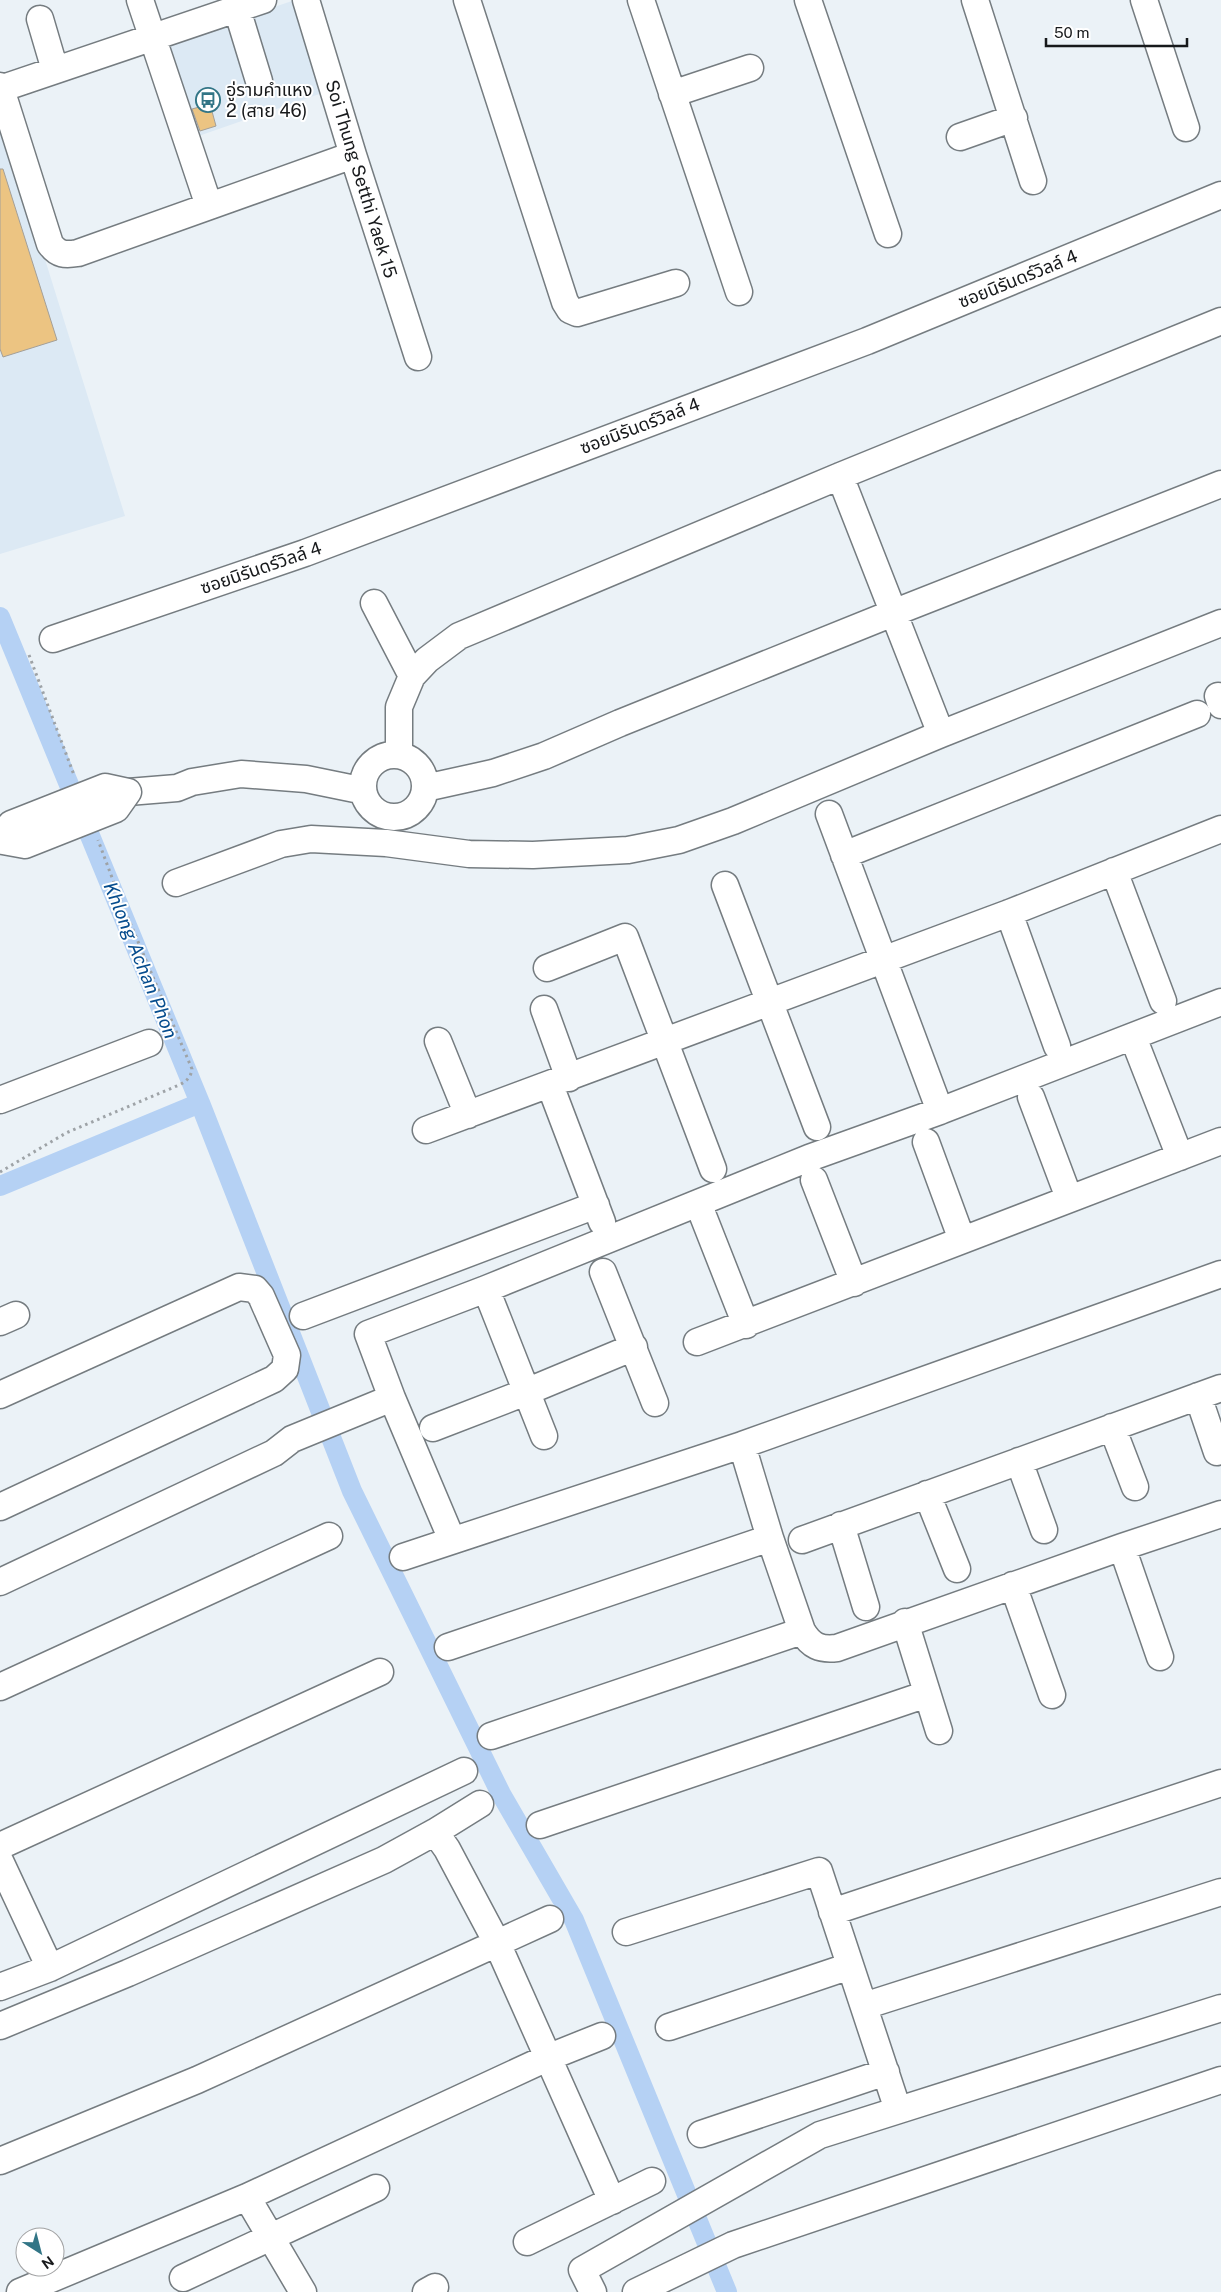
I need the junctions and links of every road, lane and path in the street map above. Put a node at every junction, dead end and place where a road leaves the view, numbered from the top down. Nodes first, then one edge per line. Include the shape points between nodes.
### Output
1 (140, 0) edge
2 (263, 0) edge
3 (306, 0) edge
4 (468, 0) edge
5 (641, 0) edge
6 (808, 0) edge
7 (974, 0) edge
8 (1144, 0) edge
9 (238, 9) junction
10 (40, 19) dead end
11 (152, 37) junction
12 (750, 68) dead end
13 (55, 70) junction
14 (259, 81) dead end
15 (0, 88) edge
16 (672, 94) junction
17 (1014, 118) junction
18 (1186, 128) dead end
19 (960, 137) dead end
20 (352, 155) junction
21 (1033, 181) dead end
22 (1221, 195) edge
23 (209, 206) junction
24 (888, 234) dead end
25 (676, 283) dead end
26 (739, 292) dead end
27 (1221, 321) edge
28 (418, 357) dead end
29 (840, 476) junction
30 (1221, 484) edge
31 (374, 603) dead end
32 (892, 613) junction
33 (1221, 623) edge
34 (53, 639) dead end
35 (29, 655) dead end
36 (412, 676) junction
37 (1212, 705) edge
38 (941, 734) junction
39 (399, 755) junction
40 (76, 781) dead end
41 (363, 788) junction
42 (425, 788) junction
43 (829, 814) dead end
44 (395, 817) junction
45 (1221, 830) edge
46 (96, 835) dead end
47 (1, 841) edge
48 (386, 843) junction
49 (844, 854) junction
50 (1114, 871) junction
51 (176, 883) dead end
52 (725, 885) dead end
53 (1009, 913) junction
54 (883, 960) junction
55 (547, 968) dead end
56 (1163, 1001) dead end
57 (771, 1002) junction
58 (1221, 1002) edge
59 (544, 1009) dead end
60 (1134, 1037) junction
61 (438, 1041) dead end
62 (666, 1041) junction
63 (149, 1043) dead end
64 (1056, 1046) dead end
65 (559, 1081) junction
66 (1031, 1097) dead end
67 (0, 1100) edge
68 (940, 1111) junction
69 (468, 1115) junction
70 (818, 1127) dead end
71 (426, 1130) dead end
72 (1221, 1141) edge
73 (926, 1142) dead end
74 (1180, 1157) junction
75 (712, 1169) dead end
76 (0, 1172) edge
77 (814, 1180) dead end
78 (1070, 1198) junction
79 (698, 1204) junction
80 (596, 1205) junction
81 (609, 1239) junction
82 (962, 1240) junction
83 (603, 1272) dead end
84 (1221, 1274) edge
85 (854, 1284) junction
86 (486, 1289) junction
87 (302, 1316) dead end
88 (746, 1325) junction
89 (697, 1342) dead end
90 (634, 1347) junction
91 (526, 1392) junction
92 (1209, 1392) edge
93 (0, 1395) edge
94 (392, 1398) junction
95 (655, 1403) dead end
96 (1112, 1427) junction
97 (433, 1428) dead end
98 (544, 1436) dead end
99 (742, 1445) junction
100 (1217, 1452) dead end
101 (1019, 1460) junction
102 (1135, 1487) dead end
103 (927, 1494) junction
104 (0, 1507) edge
105 (1221, 1514) edge
106 (841, 1525) junction
107 (1044, 1530) dead end
108 (329, 1536) dead end
109 (770, 1538) junction
110 (452, 1540) junction
111 (802, 1540) dead end
112 (1122, 1547) junction
113 (403, 1557) dead end
114 (957, 1569) dead end
115 (0, 1582) edge
116 (1013, 1585) junction
117 (866, 1607) dead end
118 (905, 1622) junction
119 (802, 1631) junction
120 (448, 1647) dead end
121 (1160, 1657) dead end
122 (380, 1672) dead end
123 (0, 1687) edge
124 (927, 1694) junction
125 (1052, 1695) dead end
126 (939, 1731) dead end
127 (491, 1736) dead end
128 (464, 1772) dead end
129 (1221, 1783) edge
130 (480, 1804) dead end
131 (540, 1825) dead end
132 (435, 1832) junction
133 (0, 1846) edge
134 (0, 1861) edge
135 (1221, 1892) edge
136 (832, 1912) junction
137 (550, 1919) dead end
138 (626, 1932) dead end
139 (497, 1943) junction
140 (850, 1966) junction
141 (50, 1968) junction
142 (0, 1987) edge
143 (864, 2006) junction
144 (1221, 2008) edge
145 (0, 2026) edge
146 (669, 2027) dead end
147 (602, 2036) dead end
148 (547, 2058) junction
149 (886, 2072) junction
150 (1221, 2080) edge
151 (898, 2110) junction
152 (702, 2134) dead end
153 (0, 2161) edge
154 (652, 2181) dead end
155 (376, 2188) dead end
156 (247, 2197) junction
157 (612, 2201) junction
158 (270, 2238) junction
159 (527, 2242) dead end
160 (183, 2278) dead end
161 (20, 2292) edge
162 (303, 2292) edge
163 (594, 2292) edge
164 (636, 2292) edge

1 - 11 street
2 - 9 street
3 - 20 street, Soi Thung Setthi Yaek 15
4 - 25 street via 570,310 577,313
5 - 16 street
6 - 24 street
7 - 17 street
8 - 18 street
9 - 11 street
9 - 14 street
10 - 13 street
11 - 13 street
11 - 23 street
12 - 16 street
13 - 15 street
15 - 23 street via 55,251 64,255 78,253
16 - 26 street
17 - 19 street
17 - 21 street
20 - 23 street
20 - 28 street, Soi Thung Setthi Yaek 15
22 - 34 street, ซอยนิรันดร์วิลล์ 4 via 849,348 306,553
27 - 29 street
29 - 32 street
29 - 36 street via 478,627 443,646
30 - 32 street
31 - 36 street
32 - 38 street
32 - 42 street via 544,756 493,773
33 - 38 street
35 - 40 path
36 - 39 street via 399,707
37 - 49 street
38 - 48 street via 733,821 678,840 628,850 532,855 469,854
39 - 41 street via 373,763
39 - 42 street via 421,770
41 - 44 street via 365,798 377,812
41 - 47 street, bridge via 355,790 306,779 241,774 177,788 128,792 116,809 25,845
42 - 44 street via 418,804 404,815
43 - 49 street
44 - 48 street
45 - 50 street
46 - 76 path via 192,1069 190,1077 66,1134
48 - 51 street via 326,839 294,841
49 - 54 street
50 - 53 street
50 - 56 street
52 - 57 street
53 - 54 street
53 - 64 street
54 - 57 street
54 - 68 street
55 - 62 street via 625,937
57 - 62 street
57 - 70 street
58 - 60 street
59 - 65 street
60 - 68 street
60 - 74 street
61 - 69 street
62 - 65 street
62 - 75 street
63 - 67 street
65 - 69 street
65 - 80 street
66 - 78 street
68 - 79 street via 809,1158
69 - 71 street
72 - 74 street
73 - 82 street
74 - 78 street
77 - 85 street
78 - 82 street
79 - 81 street
79 - 88 street
80 - 81 street
80 - 87 street
81 - 86 street
82 - 85 street
83 - 90 street
84 - 99 street
85 - 88 street
86 - 91 street
86 - 94 street via 368,1334
88 - 89 street
90 - 91 street
90 - 95 street
91 - 97 street
91 - 98 street
92 - 96 street
92 - 100 street
93 - 104 street via 239,1287 255,1289 260,1296 287,1355 285,1370 274,1379
94 - 110 street
94 - 115 street via 292,1439 274,1453
96 - 101 street
96 - 102 street
99 - 109 street
99 - 110 street
101 - 103 street
101 - 107 street
103 - 106 street
103 - 114 street
105 - 112 street
106 - 111 street
106 - 117 street
108 - 123 street
109 - 119 street
109 - 120 street
110 - 113 street
112 - 116 street
112 - 121 street
116 - 118 street
116 - 125 street
118 - 119 street via 825,1650 815,1647
118 - 124 street
119 - 127 street
122 - 133 street
124 - 126 street
124 - 131 street
128 - 141 street
129 - 136 street
130 - 132 street
132 - 139 street
132 - 145 street via 384,1860
134 - 141 street
135 - 143 street
136 - 138 street via 819,1871
136 - 140 street
137 - 139 street
139 - 148 street
139 - 153 street via 197,2080
140 - 143 street
140 - 146 street
141 - 142 street
143 - 149 street
144 - 151 street
147 - 148 street
148 - 156 street
148 - 157 street
149 - 151 street
149 - 152 street
150 - 164 street via 733,2245
151 - 163 street via 820,2135 582,2270
154 - 157 street
155 - 158 street
156 - 158 street
156 - 161 street
157 - 159 street
158 - 160 street
158 - 162 street

